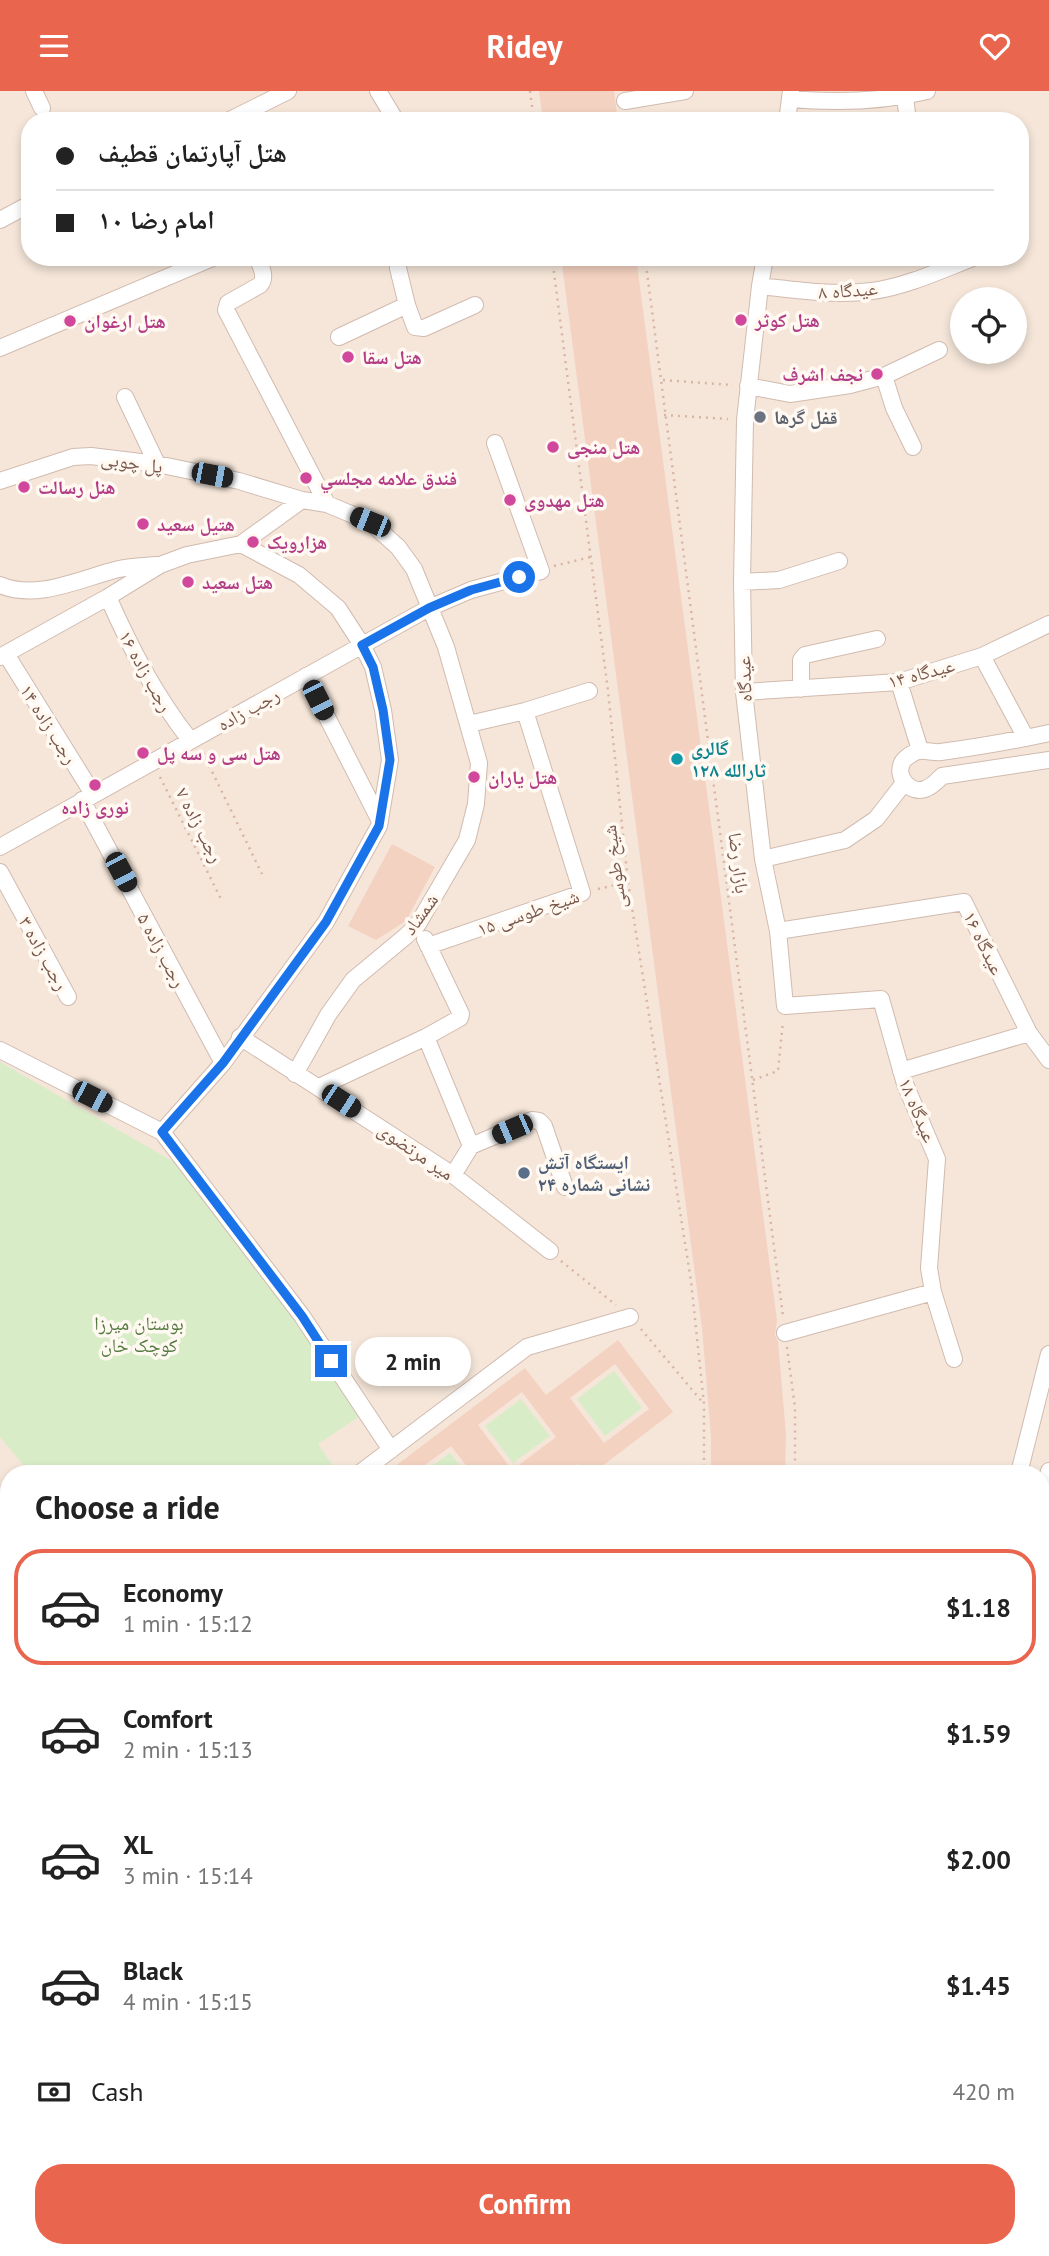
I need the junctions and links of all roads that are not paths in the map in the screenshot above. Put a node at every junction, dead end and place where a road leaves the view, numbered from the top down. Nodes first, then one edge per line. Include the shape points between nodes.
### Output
1 (34, 91) edge
2 (288, 91) edge
3 (378, 91) edge
4 (685, 91) edge
5 (927, 91) edge
6 (790, 95) edge
7 (905, 97) junction
8 (625, 101) dead end
9 (42, 108) dead end
10 (246, 112) edge
11 (391, 112) edge
12 (907, 112) edge
13 (21, 209) edge
14 (0, 220) edge
15 (194, 266) edge
16 (260, 266) edge
17 (398, 266) edge
18 (763, 266) edge
19 (951, 266) edge
20 (760, 286) junction
21 (407, 305) junction
22 (475, 305) dead end
23 (339, 337) dead end
24 (0, 348) edge
25 (939, 350) dead end
26 (884, 376) junction
27 (748, 386) junction
28 (125, 397) dead end
29 (495, 443) dead end
30 (913, 447) dead end
31 (158, 464) junction
32 (1, 477) edge
33 (302, 500) junction
34 (327, 504) junction
35 (242, 544) junction
36 (839, 561) dead end
37 (160, 565) junction
38 (742, 583) junction
39 (0, 585) edge
40 (108, 597) junction
41 (429, 608) junction
42 (1049, 624) edge
43 (877, 639) dead end
44 (362, 645) junction
45 (3, 655) edge
46 (982, 656) junction
47 (306, 676) junction
48 (899, 682) junction
49 (802, 689) junction
50 (589, 691) dead end
51 (744, 692) junction
52 (525, 711) junction
53 (468, 724) junction
54 (1049, 733) edge
55 (1026, 738) junction
56 (193, 739) junction
57 (920, 751) junction
58 (1049, 759) edge
59 (904, 783) junction
60 (88, 797) junction
61 (380, 821) junction
62 (0, 847) edge
63 (763, 859) junction
64 (0, 872) edge
65 (418, 924) junction
66 (778, 930) junction
67 (428, 946) junction
68 (68, 997) dead end
69 (785, 1006) joint
70 (1029, 1033) junction
71 (240, 1037) junction
72 (426, 1037) junction
73 (0, 1050) edge
74 (1049, 1060) edge
75 (223, 1063) junction
76 (901, 1071) junction
77 (295, 1074) junction
78 (318, 1087) junction
79 (162, 1132) junction
80 (471, 1146) junction
81 (453, 1175) junction
82 (565, 1187) dead end
83 (550, 1251) dead end
84 (933, 1292) junction
85 (630, 1317) dead end
86 (785, 1333) road end
87 (1049, 1354) edge
88 (954, 1359) dead end
89 (391, 1450) junction
90 (371, 1465) edge
91 (1021, 1465) edge

1 - 9 street
2 - 10 street
3 - 11 street
4 - 8 street
5 - 7 street
6 - 7 street via 830,103
7 - 12 street
13 - 14 street
15 - 24 street
16 - 34 street via 264,281 228,303 226,310
17 - 21 street
18 - 20 street, عیدگاه
19 - 20 street, عیدگاه ۸ via 874,291 814,293
20 - 27 street, عیدگاه
21 - 22 street via 419,328
21 - 23 street
25 - 26 street
26 - 27 street via 790,394
26 - 30 street
27 - 38 street, عیدگاه
28 - 31 street
29 - 41 street, رجب زاده via 541,571 471,590
31 - 32 street, پل چوبی via 73,457
31 - 33 street, پل چوبی
33 - 34 street, پل چوبی
33 - 35 street
34 - 41 street, پل چوبی via 370,522 398,547 414,569
35 - 37 street
35 - 44 street via 299,575 338,608
36 - 38 street via 779,580
37 - 39 street via 121,568 33,591
37 - 40 street
38 - 51 street, عیدگاه
40 - 45 street
40 - 56 street, رجب زاده ۱۶ via 167,711
41 - 44 street, رجب زاده
41 - 53 street, شمشاد via 446,647
42 - 46 street, عیدگاه ۱۴
43 - 49 street via 802,657
44 - 47 street, رجب زاده
44 - 61 street via 373,667 390,760
45 - 60 street, رجب زاده ۱۴
46 - 48 street, عیدگاه ۱۴
46 - 55 street
47 - 56 street, رجب زاده
47 - 61 street
48 - 49 street, عیدگاه ۱۴
48 - 57 street
49 - 51 street, عیدگاه ۱۴
50 - 52 street
51 - 63 street, عیدگاه
52 - 53 street
52 - 67 street, ۱۵ شیخ طوسی via 582,893
53 - 65 street, شمشاد via 479,763 476,804 467,840
54 - 55 street
55 - 57 street via 934,753
56 - 60 street, رجب زاده
57 - 59 street via 902,763
58 - 59 street via 942,776 922,790
59 - 63 street via 876,819 845,840
60 - 62 street, رجب زاده
60 - 75 street, رجب زاده ۵
61 - 71 street via 326,922
63 - 66 street, عیدگاه
64 - 68 street, رجب زاده ۳
65 - 67 street
65 - 77 street, شمشاد via 353,980
66 - 69 street, عیدگاه
66 - 70 street, عیدگاه ۱۶ via 964,902
67 - 72 street via 461,1014 457,1021
69 - 76 street, عیدگاه ۱۸ via 881,999
70 - 74 street, عیدگاه ۱۶
70 - 76 street
71 - 75 street
71 - 77 street, میر مرتضوی
72 - 78 street
72 - 80 street
73 - 79 street
75 - 79 street
76 - 84 street, عیدگاه ۱۸ via 937,1159 929,1268
77 - 78 street, میر مرتضوی
78 - 81 street, میر مرتضوی
79 - 89 street via 302,1316
80 - 81 street
80 - 82 street via 539,1121
81 - 83 street, میر مرتضوی
84 - 86 street
84 - 88 street, عیدگاه ۱۸
85 - 89 street via 527,1347
87 - 91 street
89 - 90 street

